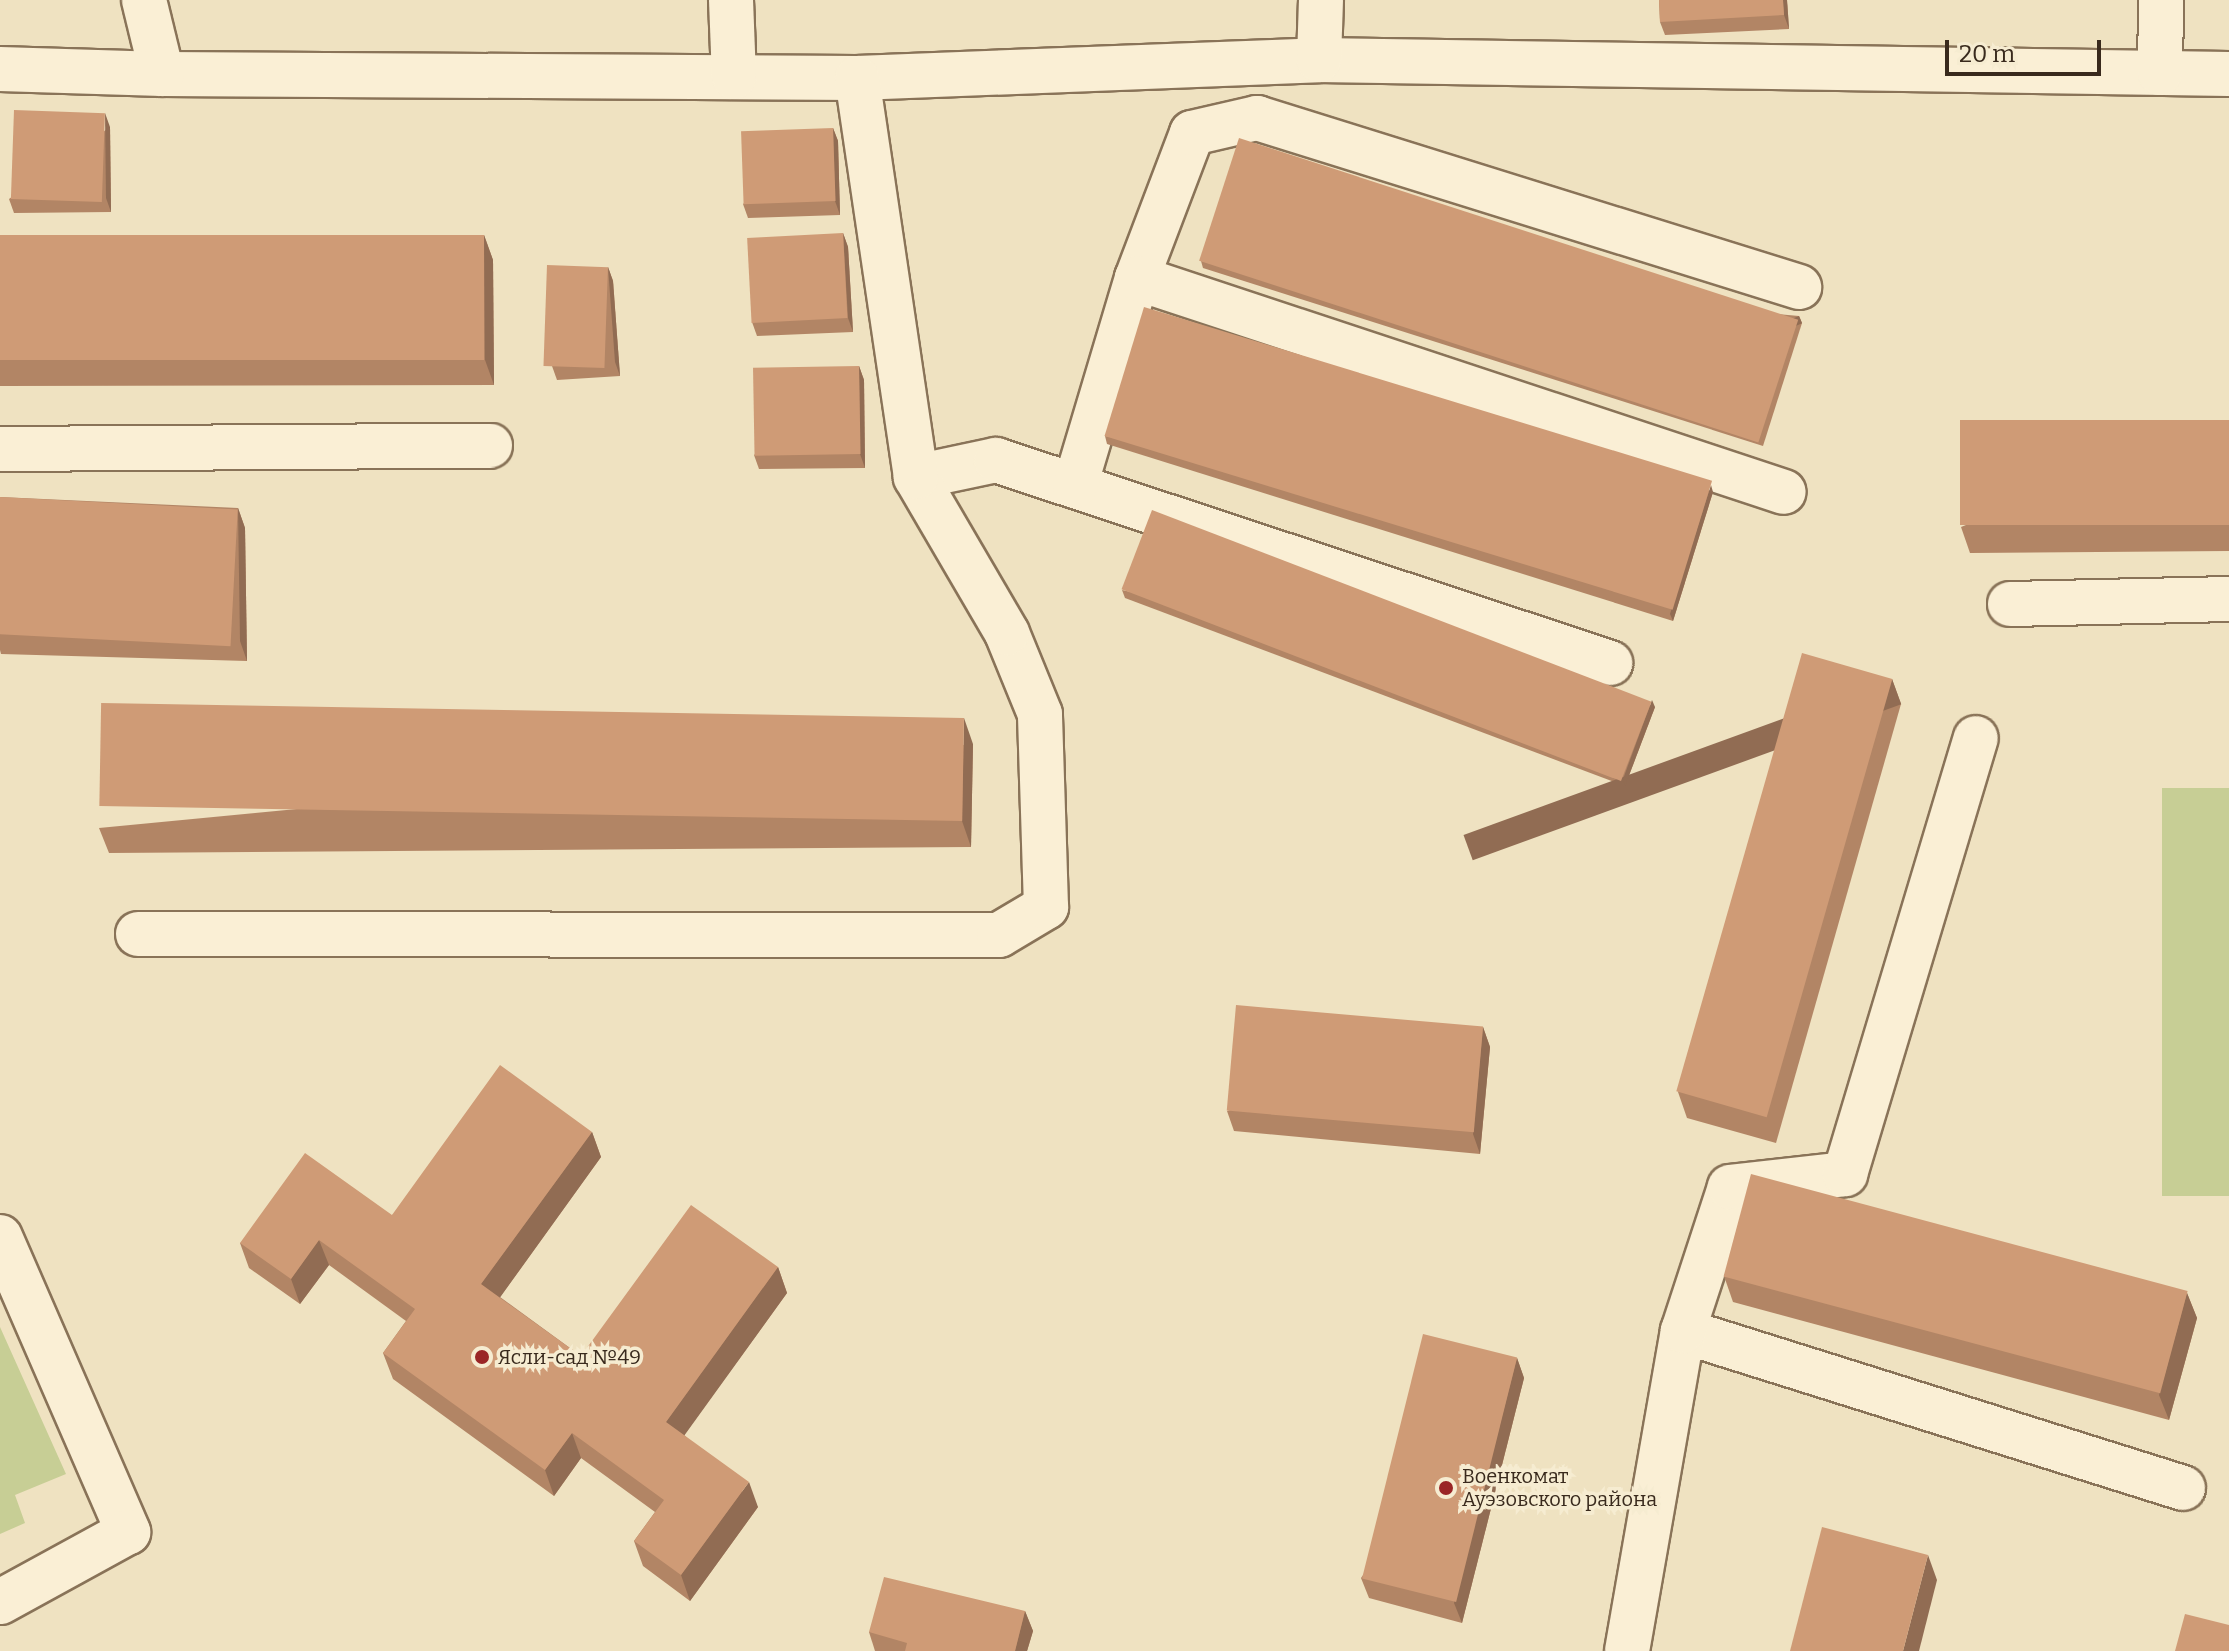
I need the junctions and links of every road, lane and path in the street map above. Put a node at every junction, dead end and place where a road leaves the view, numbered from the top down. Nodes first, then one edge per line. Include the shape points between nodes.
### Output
1 (144, 0) edge
2 (731, 0) edge
3 (1321, 0) edge
4 (2161, 0) edge
5 (1319, 60) junction
6 (0, 69) edge
7 (2160, 73) junction
8 (162, 74) junction
9 (2229, 74) edge
10 (734, 77) junction
11 (857, 78) junction
12 (1137, 278) junction
13 (1799, 287) dead end
14 (490, 446) dead end
15 (0, 449) edge
16 (916, 477) junction
17 (1075, 486) junction
18 (1784, 492) dead end
19 (2229, 599) edge
20 (2010, 604) dead end
21 (1610, 663) dead end
22 (1976, 738) dead end
23 (138, 934) dead end
24 (0, 1237) edge
25 (1683, 1331) junction
26 (2183, 1488) dead end
27 (0, 1602) edge
28 (1627, 1651) edge

1 - 8 street
2 - 10 street
3 - 5 street
4 - 7 street
5 - 7 street
5 - 11 street
6 - 8 street
7 - 9 street
8 - 10 street
10 - 11 street
11 - 16 street
12 - 13 street via 1192,133 1257,118
12 - 17 street
12 - 18 street
14 - 15 street
16 - 17 street via 996,460
16 - 23 street via 1007,633 1040,714 1046,907 999,935
17 - 21 street
19 - 20 street
22 - 25 street via 1845,1174 1730,1187
24 - 27 street via 128,1532
25 - 26 street
25 - 28 street

